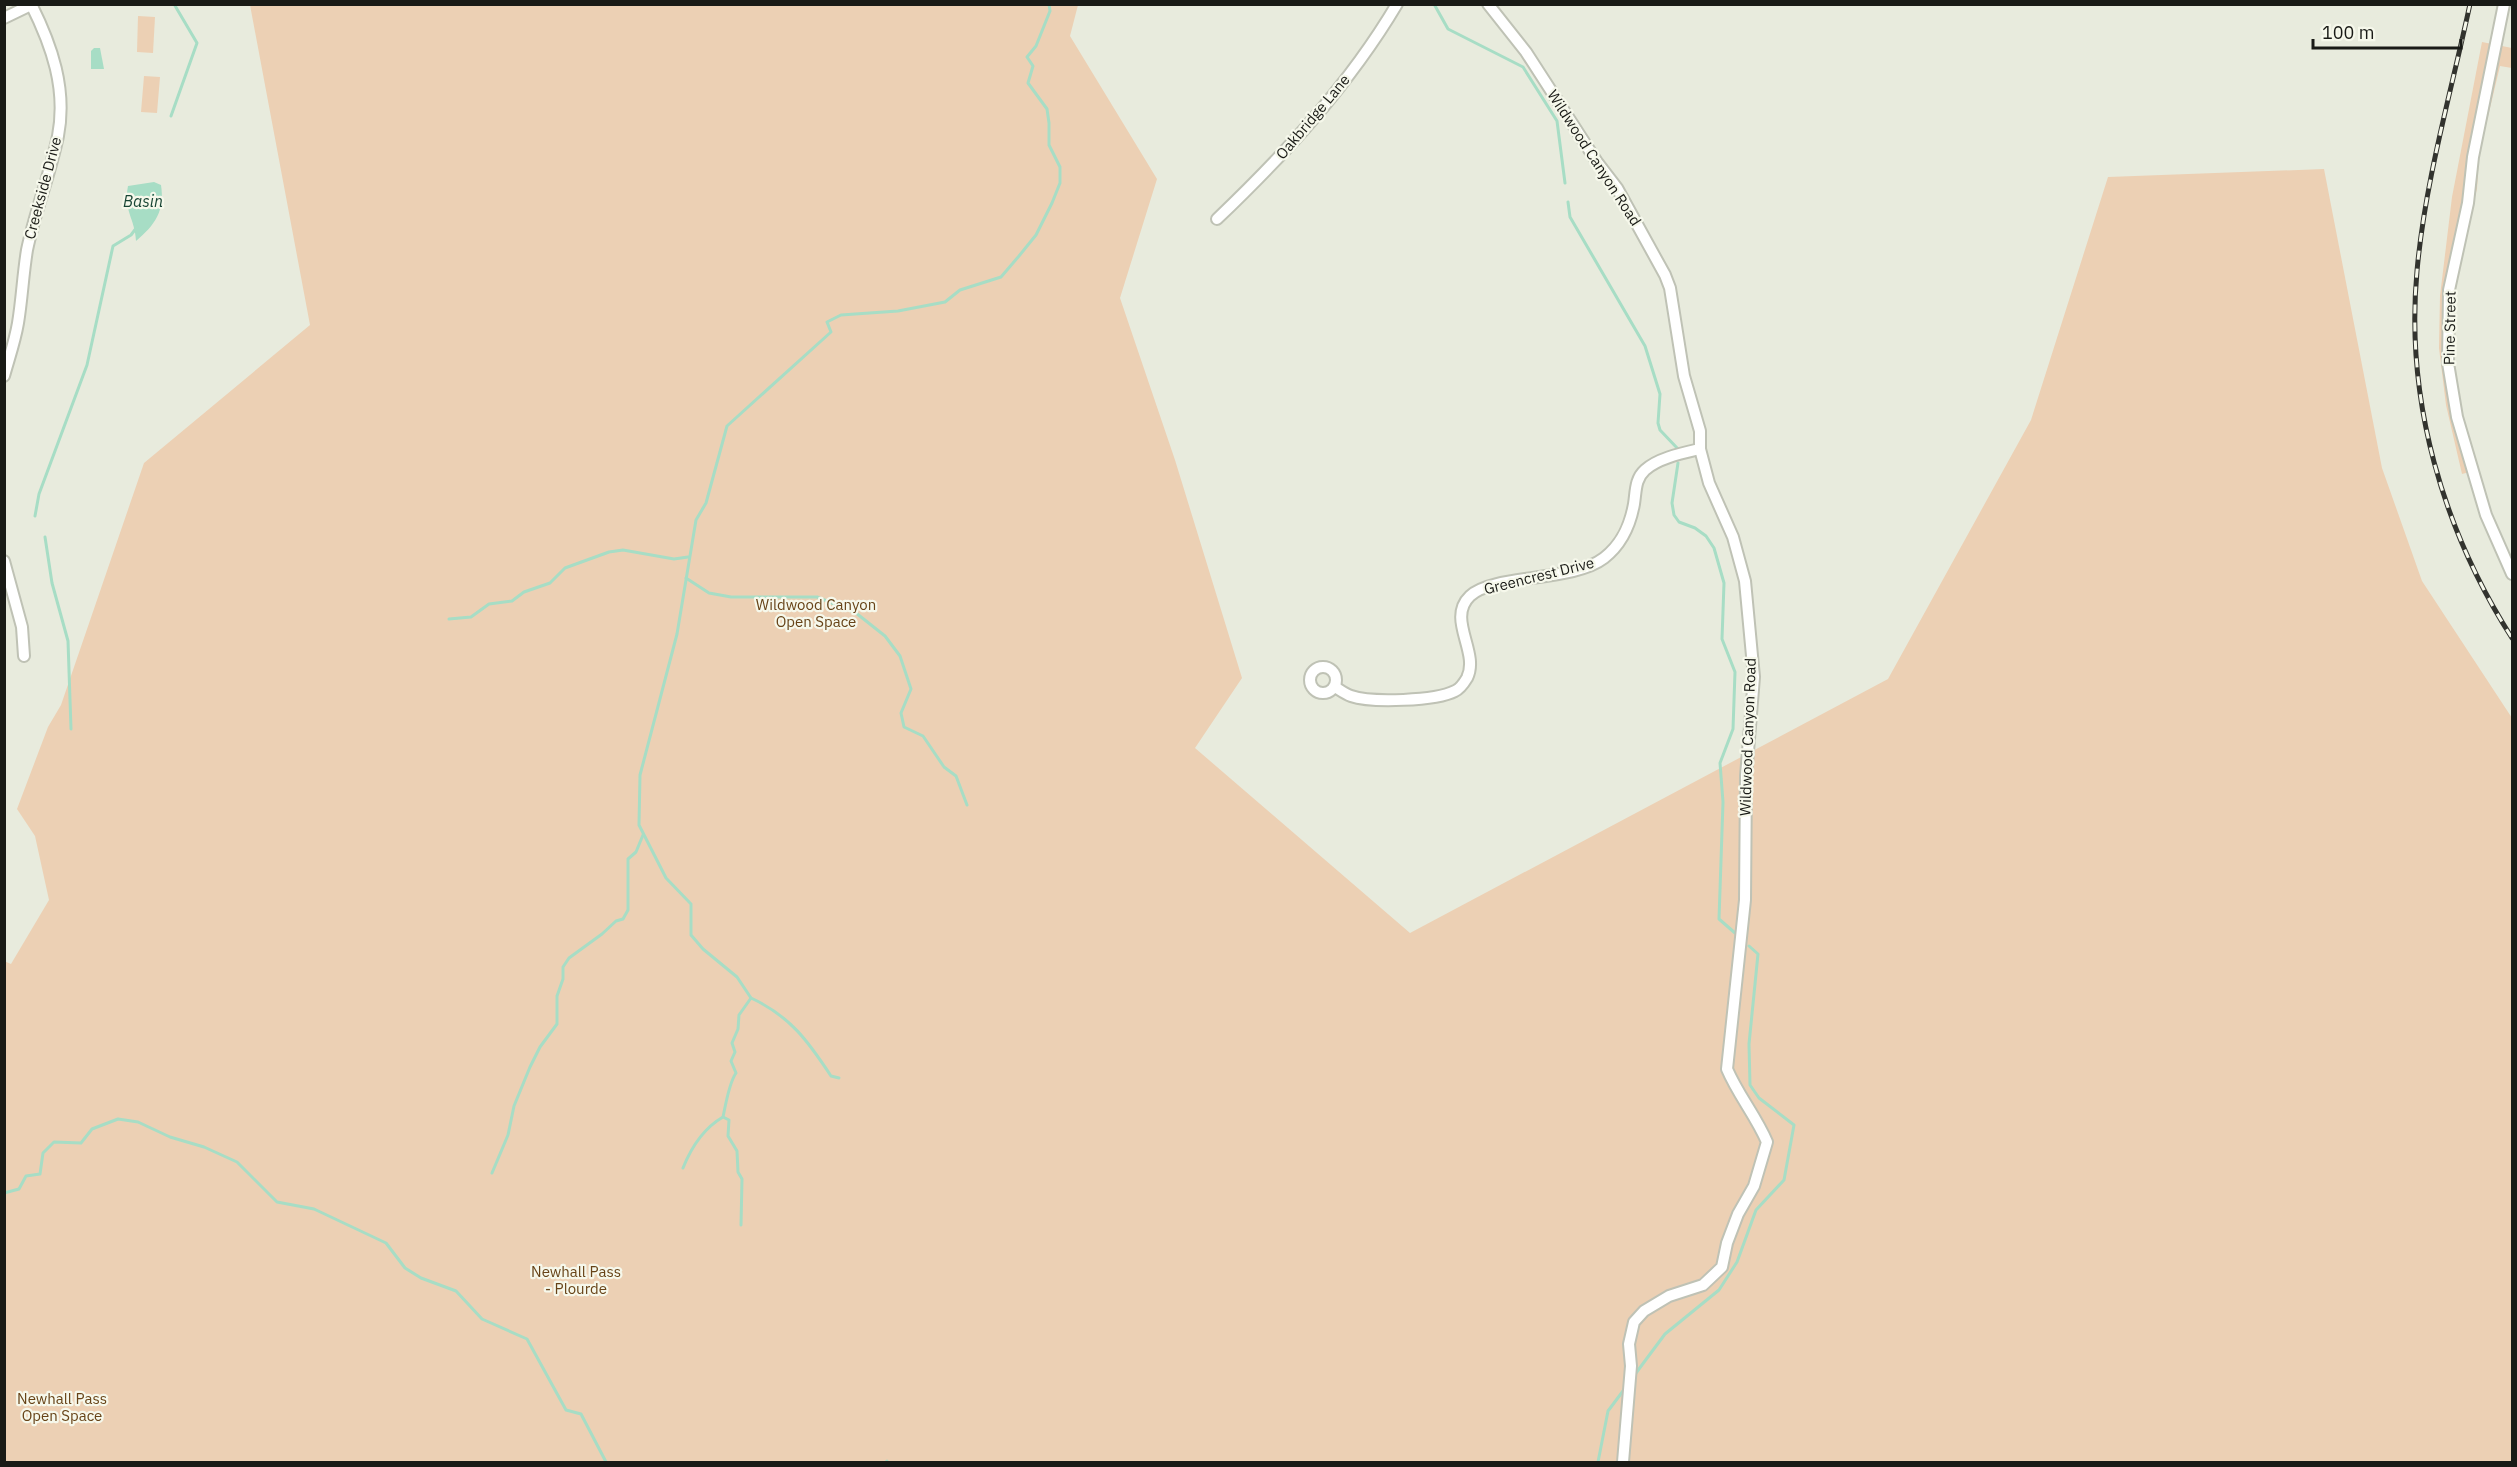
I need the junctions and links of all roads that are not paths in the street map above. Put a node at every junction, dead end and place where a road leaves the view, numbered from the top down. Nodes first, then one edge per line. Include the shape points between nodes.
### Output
1 (1397, 4) edge
2 (1488, 4) edge
3 (2504, 4) edge
4 (32, 5) edge
5 (4, 18) edge
6 (1217, 219) dead end
7 (4, 376) edge
8 (1700, 449) junction
9 (4, 561) edge
10 (2512, 574) edge
11 (24, 656) dead end
12 (1335, 687) dead end
13 (1623, 1462) edge

1 - 6 street, Oakbridge Lane via 1361,59 1280,157
2 - 8 street, Wildwood Canyon Road via 1526,52 1617,188 1665,275 1684,376 1700,431
3 - 10 street, Pine Street via 2449,290 2448,363 2457,417 2486,515
4 - 5 street
4 - 7 street, Creekside Drive via 56,64 60,120 29,242 18,325
8 - 12 street, Greencrest Drive via 1646,469 1637,480 1628,527 1620,544 1592,566 1484,588 1472,594 1461,616 1470,670 1455,692 1374,700 1350,696
8 - 13 street, Wildwood Canyon Road via 1709,483 1736,545 1748,600 1754,677 1746,776 1745,900 1727,1069 1767,1142 1754,1186 1727,1243 1722,1267 1703,1285 1669,1296 1634,1322 1629,1344
9 - 11 street via 22,627

